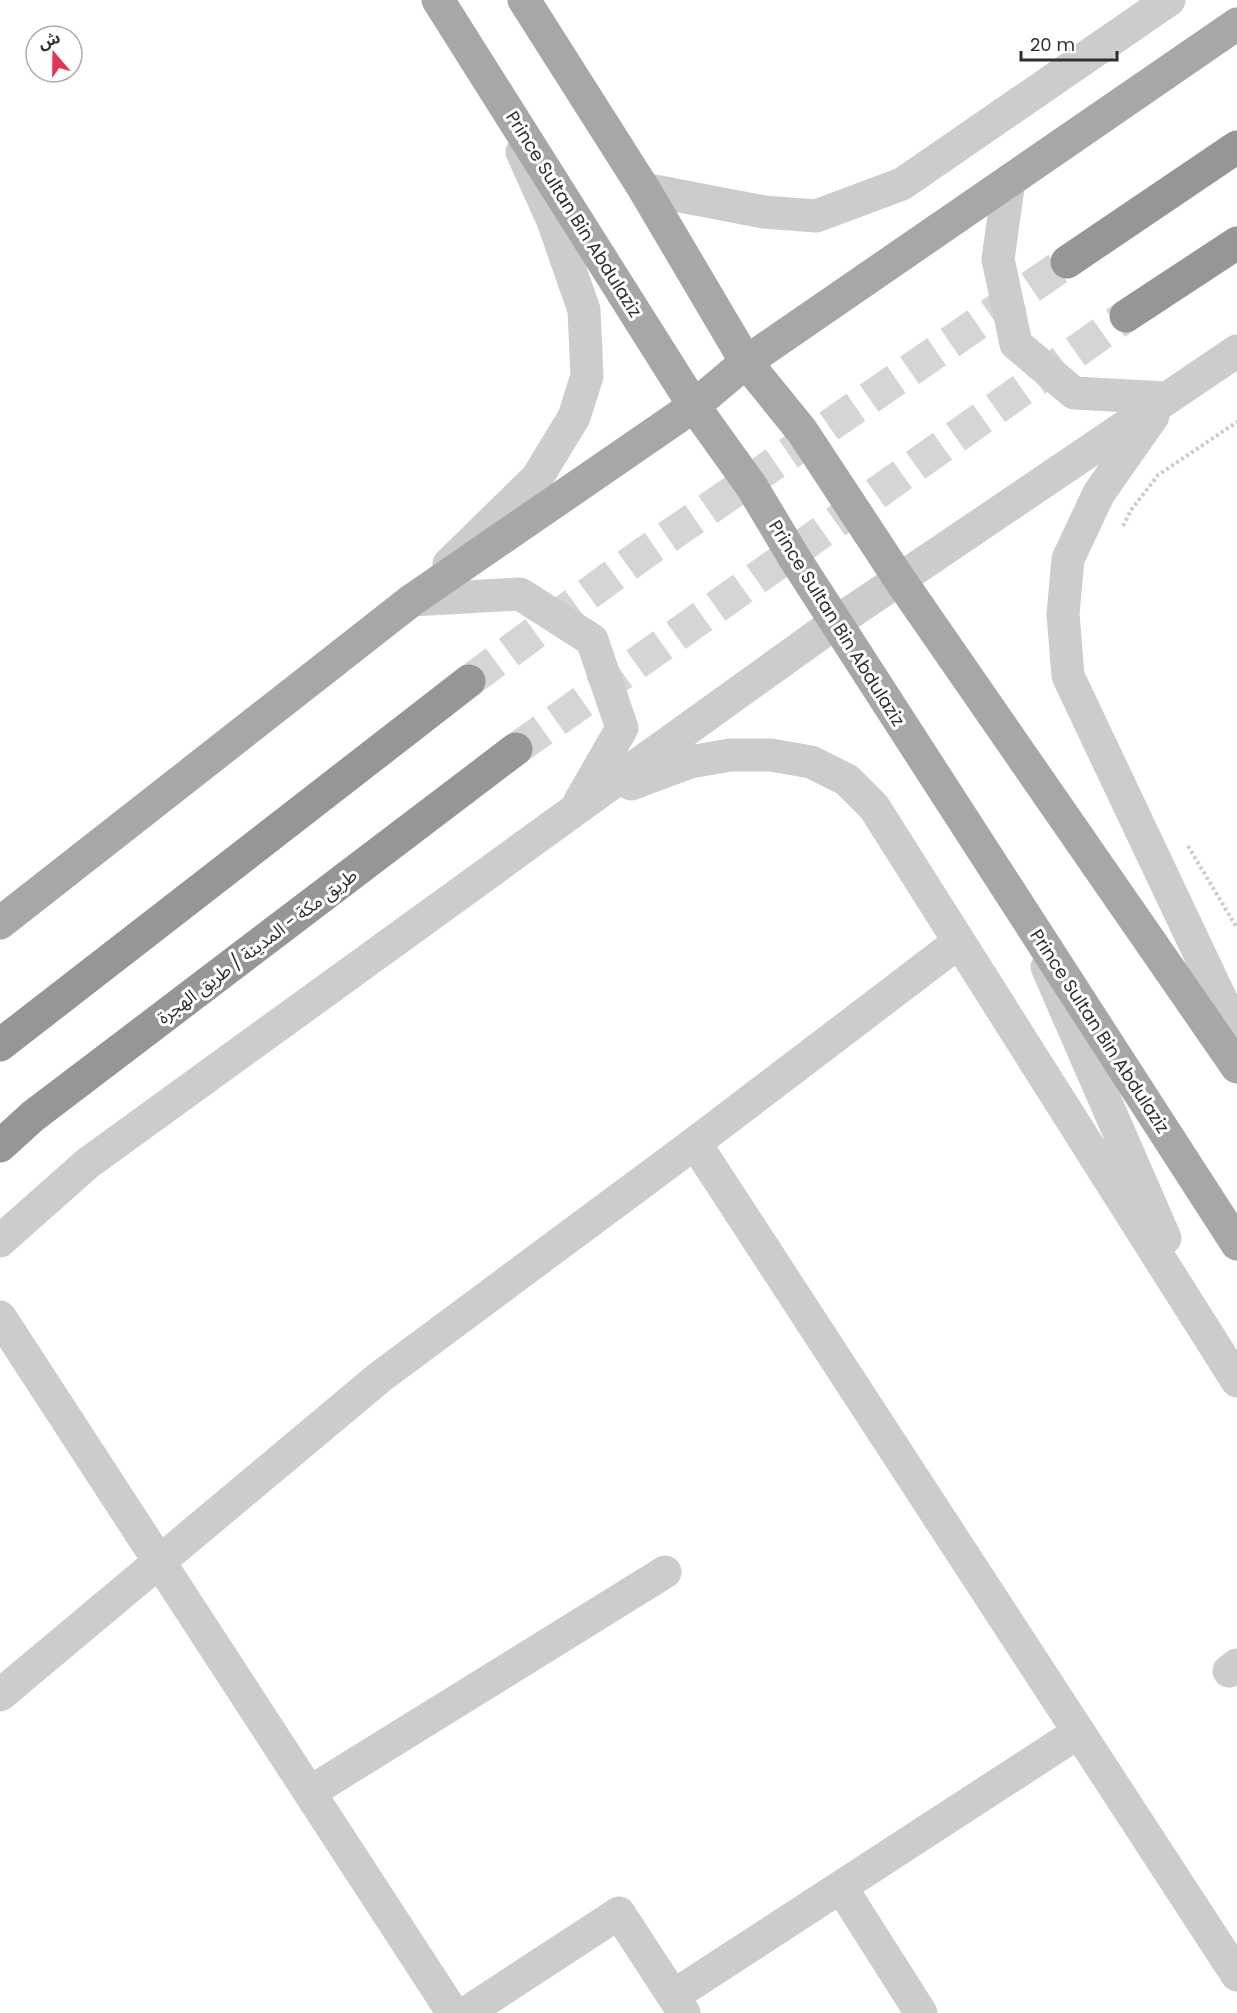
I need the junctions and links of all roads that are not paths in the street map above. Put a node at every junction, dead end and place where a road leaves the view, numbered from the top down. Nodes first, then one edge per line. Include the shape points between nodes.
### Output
1 (438, 0) edge
2 (524, 0) edge
3 (1169, 0) edge
4 (1237, 24) edge
5 (488, 77) junction
6 (1237, 147) edge
7 (1010, 181) junction
8 (644, 189) junction
9 (1237, 243) edge
10 (1067, 262) tunnel mouth
11 (1126, 316) tunnel mouth
12 (1237, 351) edge
13 (746, 362) junction
14 (1167, 398) junction
15 (694, 406) junction
16 (900, 580) junction
17 (412, 600) junction
18 (835, 623) junction
19 (469, 681) tunnel mouth
20 (516, 749) tunnel mouth
21 (583, 805) junction
22 (1025, 915) junction
23 (0, 923) edge
24 (959, 942) junction
25 (1237, 1033) edge
26 (0, 1045) edge
27 (1237, 1067) edge
28 (695, 1143) junction
29 (0, 1146) edge
30 (0, 1241) edge
31 (1237, 1244) edge
32 (0, 1317) edge
33 (1208, 1336) junction
34 (1237, 1381) edge
35 (159, 1560) junction
36 (664, 1572) dead end
37 (0, 1695) edge
38 (1079, 1732) junction
39 (310, 1792) junction
40 (842, 1887) junction
41 (1237, 1975) edge
42 (679, 2005) edge
43 (453, 2013) edge
44 (466, 2013) edge
45 (921, 2013) edge

1 - 5 main road, Prince Sultan Bin Abdulaziz
2 - 8 main road
3 - 8 street via 902,184 816,216 764,212
4 - 7 main road
5 - 15 main road, Prince Sultan Bin Abdulaziz
5 - 17 street via 553,221 584,310 587,376 574,417 537,478
6 - 10 highway
7 - 13 main road
7 - 14 street via 998,259 1016,344 1074,393
8 - 13 main road
9 - 11 highway
12 - 14 street
13 - 15 main road
13 - 16 main road via 802,431
14 - 16 street
14 - 25 street via 1099,493 1068,559 1063,614 1068,676
15 - 17 main road
15 - 18 main road, Prince Sultan Bin Abdulaziz via 752,487
16 - 18 street
16 - 27 main road
17 - 21 street via 520,594 592,640 622,728
17 - 23 main road
18 - 21 street
18 - 22 main road, Prince Sultan Bin Abdulaziz
19 - 26 highway
20 - 29 highway, طريق مكة - المدينة / طريق الهجرة via 33,1116
21 - 24 street via 690,762 730,755 771,755 811,762 847,780 874,807
21 - 30 street via 88,1163
22 - 31 main road, Prince Sultan Bin Abdulaziz
22 - 33 street
24 - 28 street
24 - 33 street
28 - 35 street via 380,1377
28 - 38 street
32 - 35 street
33 - 34 street
35 - 37 street
35 - 39 street
36 - 39 street
38 - 40 street
38 - 41 street
39 - 43 street
40 - 42 street
40 - 45 street
42 - 44 street via 619,1913

